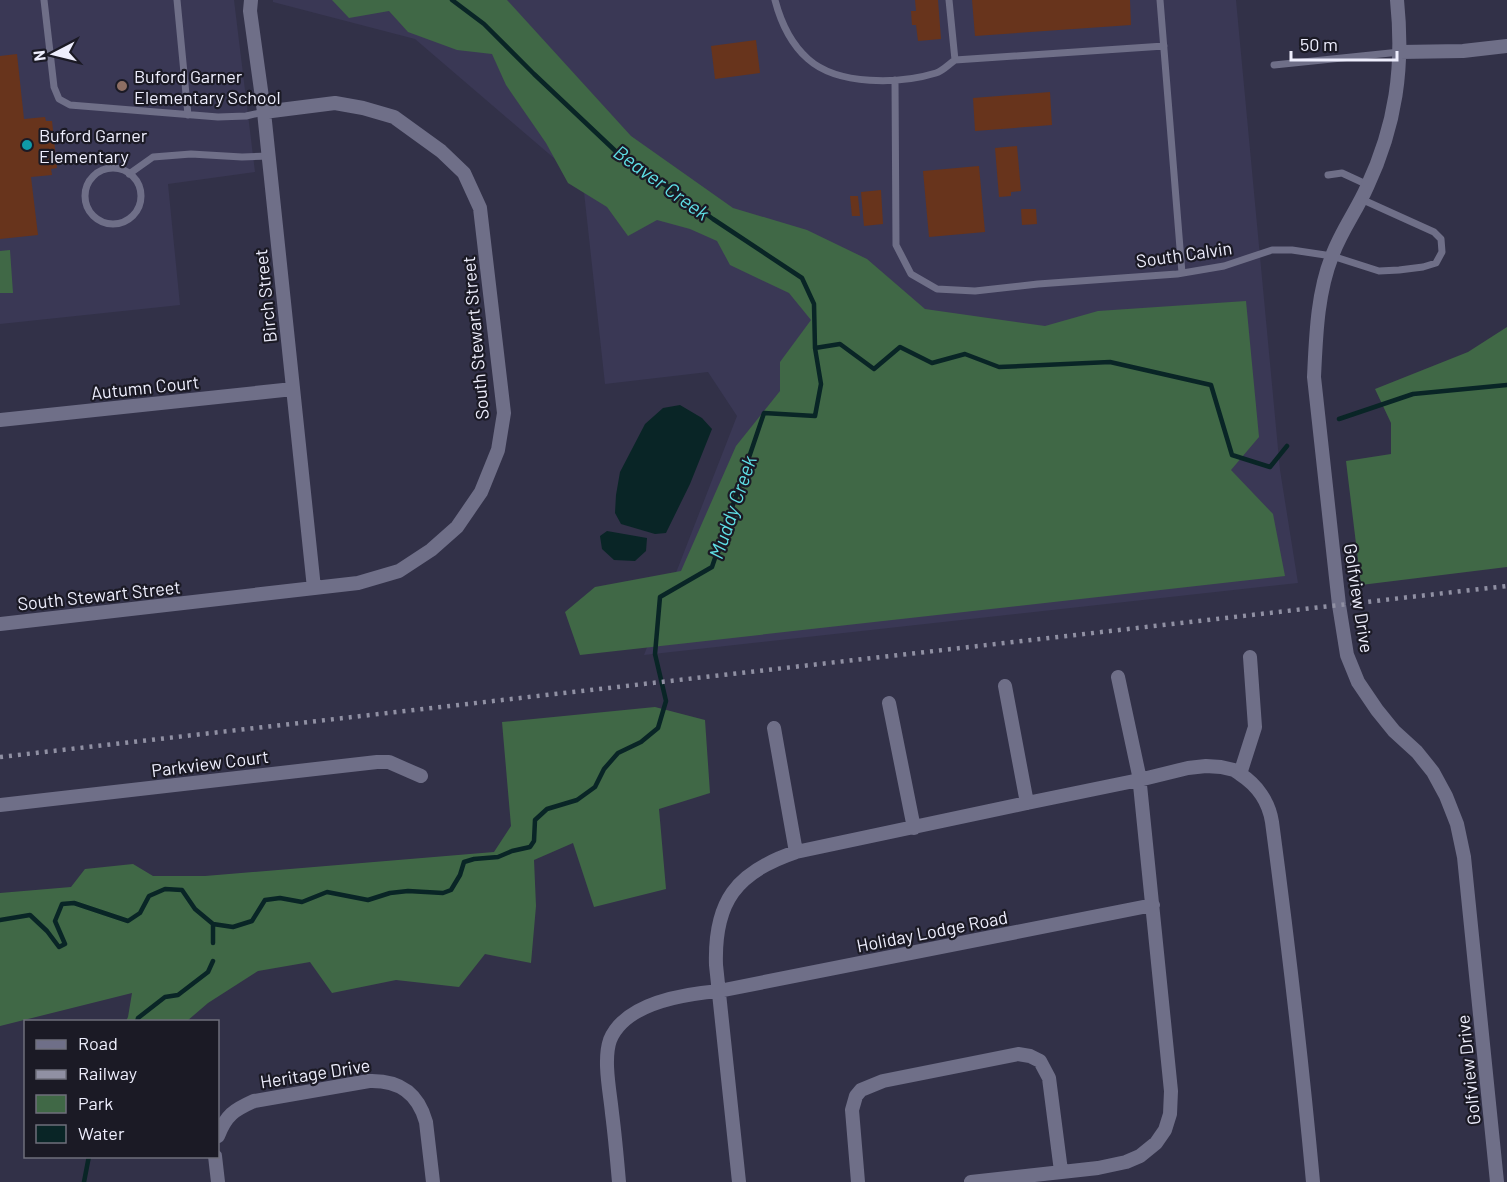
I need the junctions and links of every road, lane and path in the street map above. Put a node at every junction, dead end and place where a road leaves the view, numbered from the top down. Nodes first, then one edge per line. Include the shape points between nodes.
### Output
1 (44, 0) edge
2 (177, 0) edge
3 (251, 0) edge
4 (775, 0) edge
5 (950, 0) edge
6 (1160, 0) edge
7 (1397, 0) edge
8 (1164, 46) junction
9 (1507, 46) edge
10 (1400, 52) junction
11 (955, 60) junction
12 (1274, 65) dead end
13 (895, 80) junction
14 (264, 112) junction
15 (188, 115) junction
16 (268, 156) junction
17 (129, 174) junction
18 (1328, 175) dead end
19 (1368, 185) junction
20 (1361, 199) junction
21 (1332, 256) junction
22 (1182, 273) junction
23 (293, 389) junction
24 (0, 420) edge
25 (314, 588) junction
26 (0, 624) edge
27 (1250, 657) dead end
28 (1118, 676) dead end
29 (1005, 686) dead end
30 (889, 703) dead end
31 (774, 728) dead end
32 (1240, 774) junction
33 (421, 776) dead end
34 (1139, 780) junction
35 (1028, 802) junction
36 (0, 805) edge
37 (914, 828) junction
38 (796, 852) junction
39 (1152, 905) junction
40 (719, 991) junction
41 (219, 1133) edge
42 (215, 1158) edge
43 (1061, 1171) junction
44 (218, 1182) edge
45 (432, 1182) edge
46 (619, 1182) edge
47 (739, 1182) edge
48 (858, 1182) edge
49 (971, 1182) edge
50 (1312, 1182) edge
51 (1497, 1182) edge

1 - 15 lane via 54,87 59,99 70,105
2 - 15 lane
3 - 14 street, Birch Street
4 - 13 lane via 792,42 810,61 858,80
5 - 11 lane
6 - 8 lane
7 - 10 street, Golfview Drive
8 - 11 lane
8 - 22 lane
9 - 10 street
10 - 12 lane
10 - 19 street, Golfview Drive via 1388,134
11 - 13 lane via 938,72
13 - 22 lane, South Calvin via 896,245 911,274 937,289 975,291
14 - 15 lane via 218,117
14 - 16 street, Birch Street
14 - 25 street, South Stewart Street via 335,103 394,117 464,173 480,208 503,402 498,450 480,492 457,526 431,550 399,571 358,583
16 - 17 lane via 153,157
16 - 23 street, Birch Street
17 - 17 lane via 112,168 94,174 88,182 85,200 101,222 127,220 139,206 140,188
18 - 19 lane via 1342,173
19 - 20 street, Golfview Drive
20 - 21 street, Golfview Drive
20 - 21 lane, South Calvin via 1434,232 1441,238 1442,252 1436,263 1378,271
21 - 22 lane, South Calvin via 1272,250 1224,266
21 - 51 street, Golfview Drive via 1321,295 1314,377 1347,654 1358,682 1377,710 1432,772 1457,824 1464,857
23 - 24 street, Autumn Court
23 - 25 street, Birch Street
25 - 26 street, South Stewart Street
27 - 32 street via 1255,728
28 - 34 street
29 - 35 street
30 - 37 street
31 - 38 street
32 - 34 street via 1206,766
32 - 50 street via 1256,786 1272,822 1288,938
33 - 36 street, Parkview Court via 389,762 377,762
34 - 35 street
34 - 39 street
35 - 37 street
37 - 38 street
38 - 40 street via 775,859 745,878 725,905 715,944
39 - 40 street, Holiday Lodge Road
39 - 43 street via 1171,1091 1167,1124 1147,1152 1126,1162
40 - 46 street, Holiday Lodge Road via 640,1010 623,1022 611,1038 607,1068
40 - 47 street
41 - 45 street, Heritage Drive via 232,1112 254,1101 381,1080 410,1093 424,1114
42 - 44 street
43 - 48 street via 1049,1078 1040,1061 1017,1054 882,1081 861,1090 852,1110
43 - 49 street

